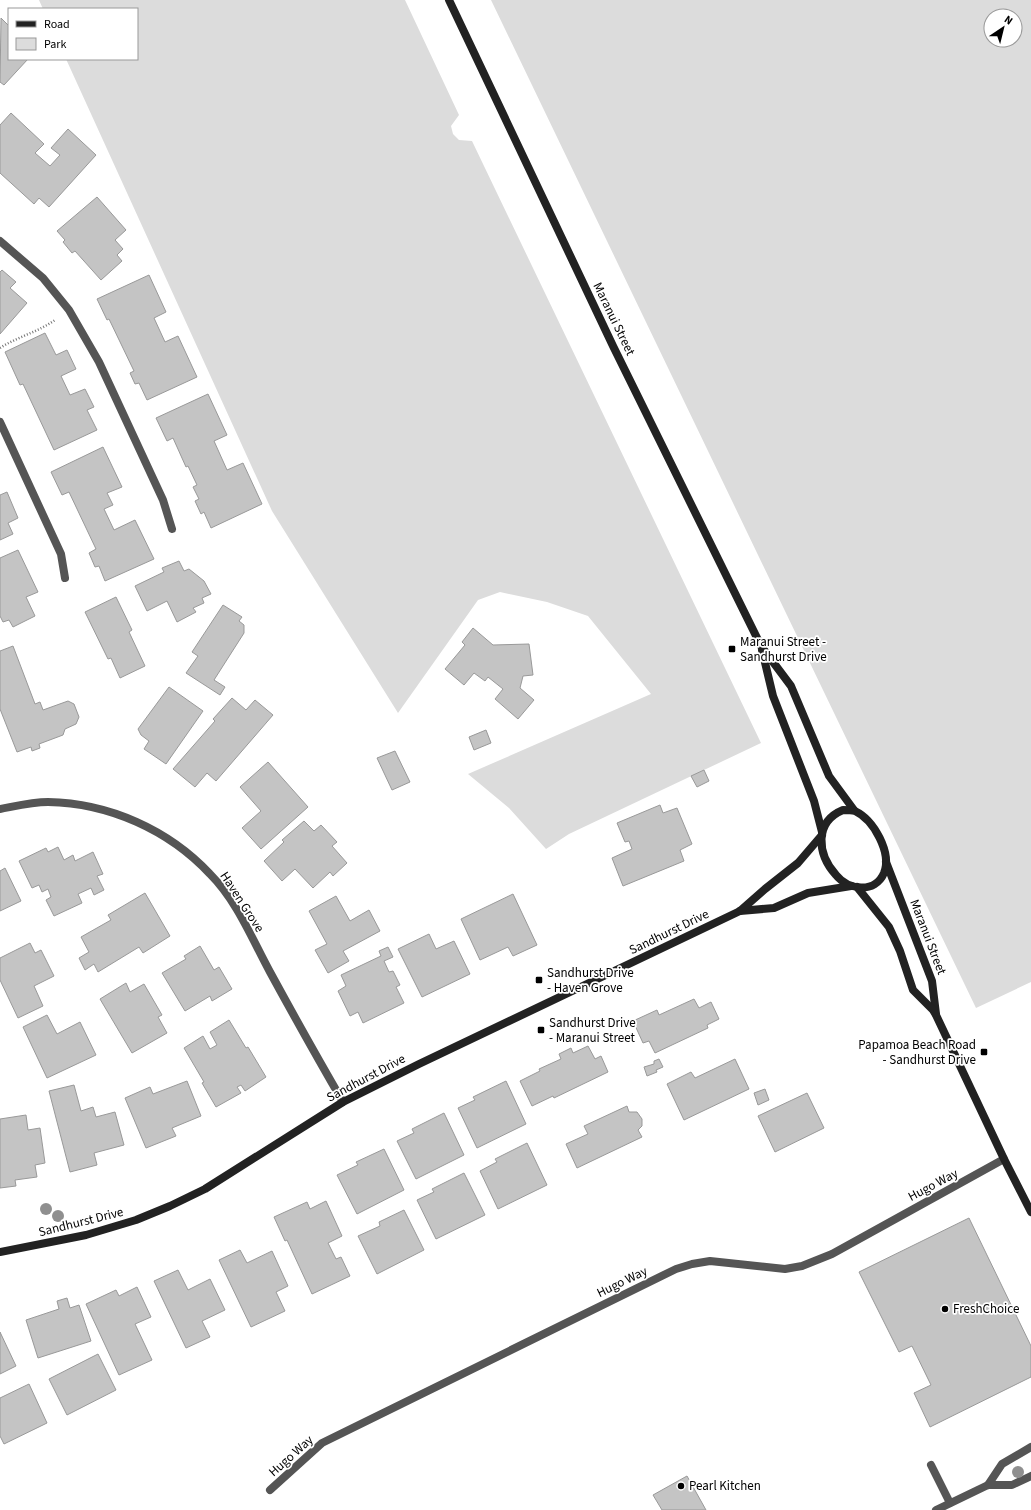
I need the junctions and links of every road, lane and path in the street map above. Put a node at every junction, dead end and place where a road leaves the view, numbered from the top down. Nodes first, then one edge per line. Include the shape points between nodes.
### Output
1 (449, 0) edge
2 (0, 241) edge
3 (69, 310) junction
4 (0, 348) edge
5 (0, 422) edge
6 (172, 529) dead end
7 (65, 578) dead end
8 (761, 646) junction
9 (0, 809) edge
10 (854, 810) junction
11 (822, 834) junction
12 (886, 862) junction
13 (855, 887) junction
14 (740, 911) junction
15 (936, 1015) junction
16 (343, 1102) junction
17 (1004, 1159) junction
18 (1031, 1212) edge
19 (0, 1252) edge
20 (1031, 1447) edge
21 (931, 1465) dead end
22 (1031, 1476) edge
23 (988, 1486) junction
24 (270, 1490) dead end
25 (950, 1503) junction
26 (936, 1510) edge

1 - 8 main road, Maranui Street via 613,346
2 - 3 street via 43,278
3 - 4 path via 47,325
3 - 6 street via 115,396 163,500
5 - 7 street via 61,554
8 - 10 main road, Maranui Street via 791,686 829,776
8 - 11 main road, Maranui Street via 773,696 814,801
9 - 16 street, Haven Grove via 47,802 96,808 148,827 195,860 215,880 239,914
10 - 11 main road via 836,813 825,824
10 - 12 main road via 877,832
11 - 13 main road via 825,859 836,876
11 - 14 main road, Sandhurst Drive via 798,864
12 - 13 main road via 884,874 875,884 864,888
12 - 15 main road, Maranui Street via 932,981
13 - 14 main road, Sandhurst Drive via 808,893 774,908
13 - 15 main road via 889,927 913,990
14 - 16 main road, Sandhurst Drive
15 - 17 main road
16 - 19 main road, Sandhurst Drive via 205,1189 170,1206 136,1220 86,1235
17 - 18 main road
17 - 24 street, Hugo Way via 832,1254 802,1266 785,1268 710,1261 676,1269 322,1443
20 - 23 street via 1002,1464
21 - 25 street
22 - 23 street via 1012,1485
23 - 25 street
25 - 26 street

